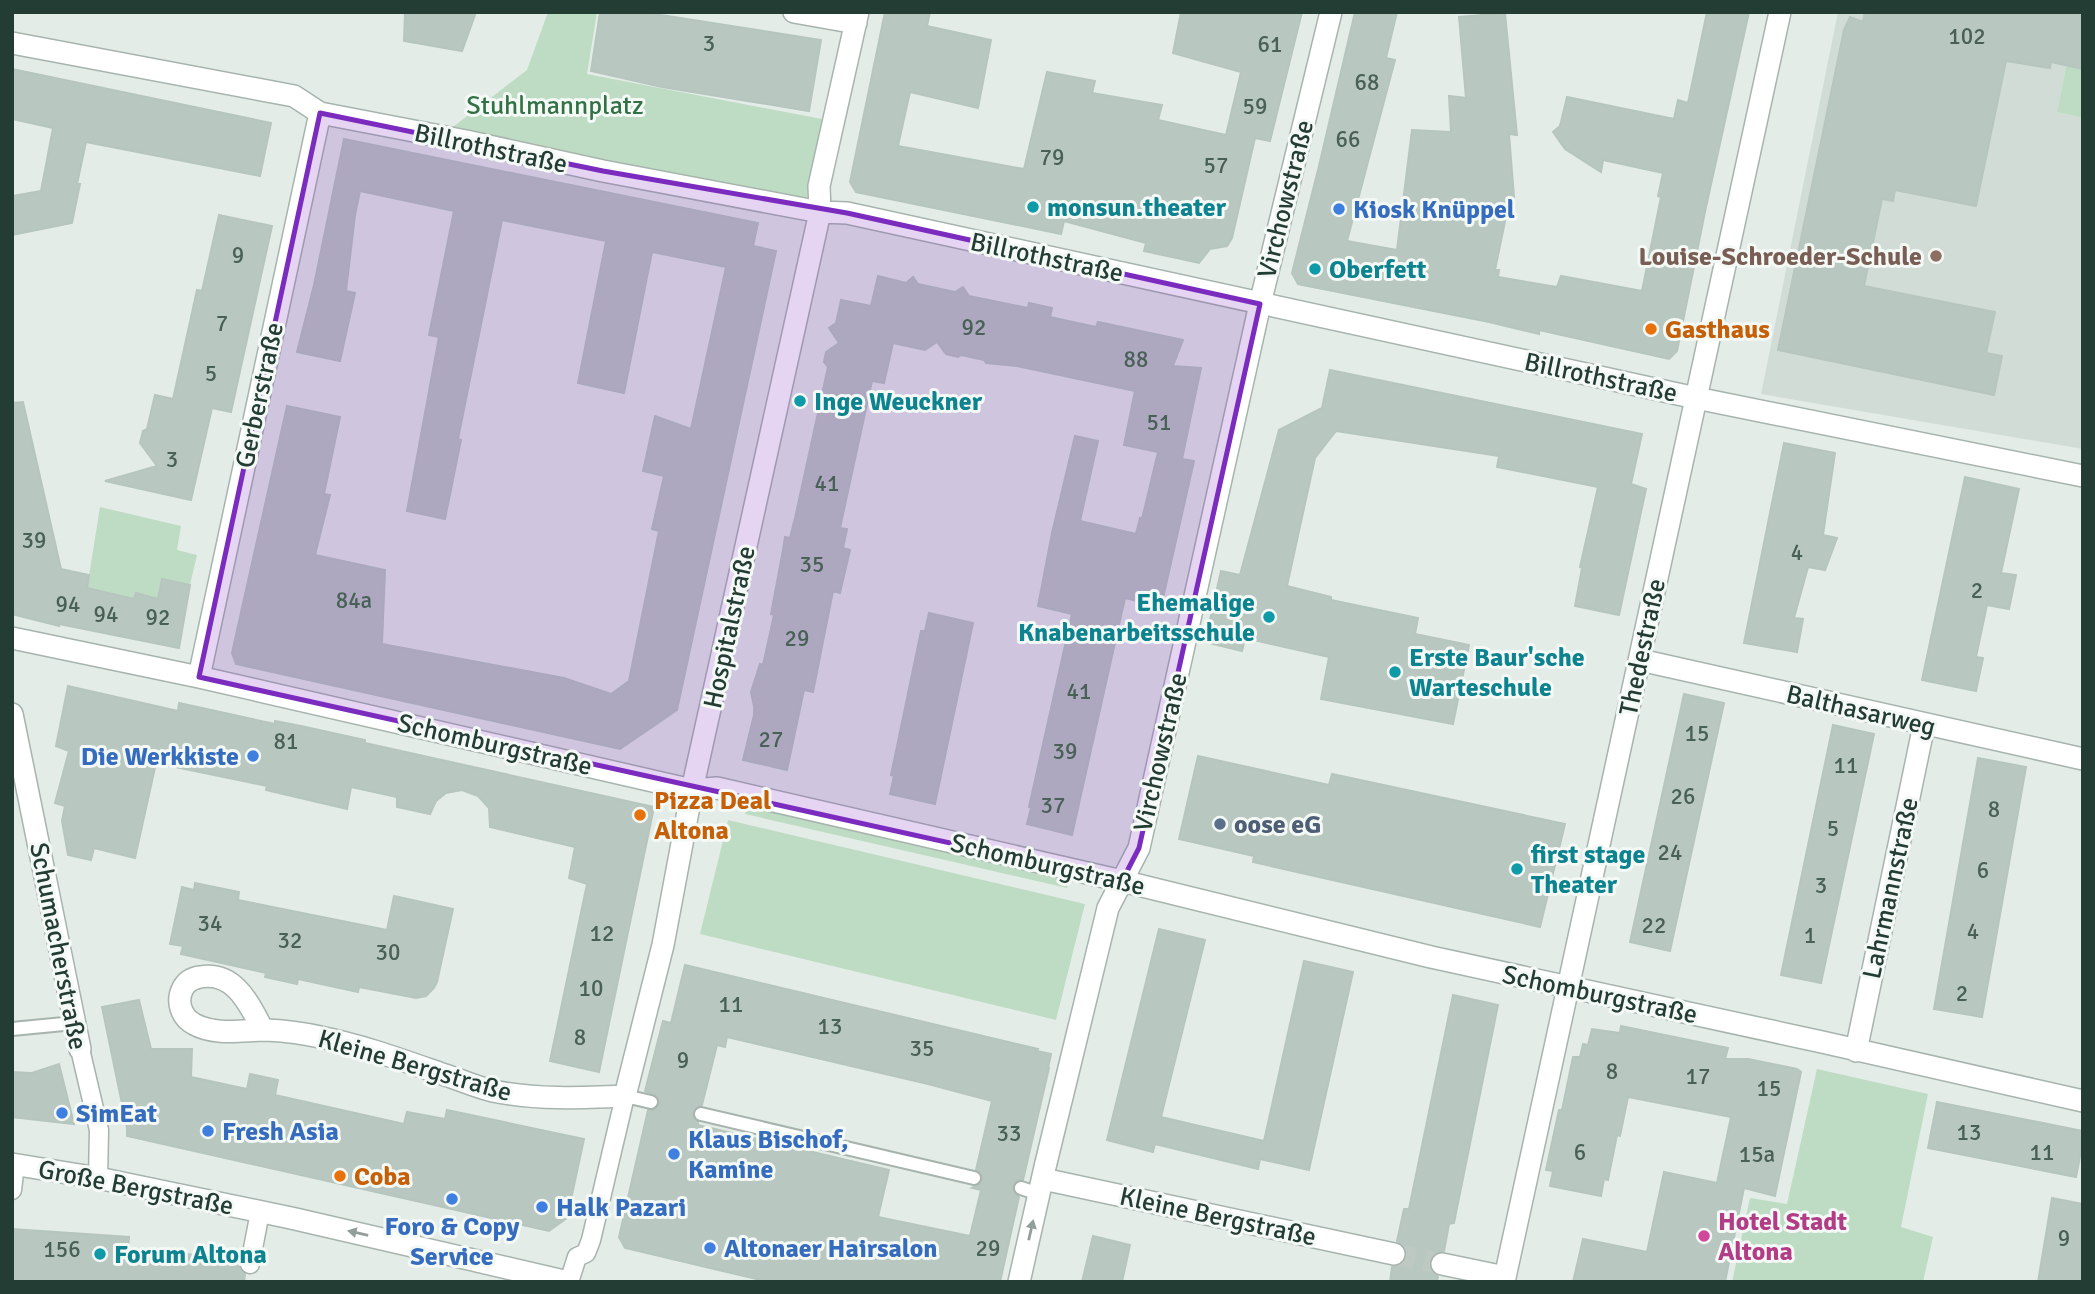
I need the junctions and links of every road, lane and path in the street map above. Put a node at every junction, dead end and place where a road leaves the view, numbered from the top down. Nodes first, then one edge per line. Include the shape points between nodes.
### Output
1 (794, 12) edge
2 (1331, 12) edge
3 (1780, 12) edge
4 (857, 18) edge
5 (12, 43) edge
6 (320, 113) junction
7 (820, 212) junction
8 (1260, 304) junction
9 (1696, 398) junction
10 (2083, 476) edge
11 (12, 638) edge
12 (1640, 660) junction
13 (199, 677) junction
14 (12, 714) edge
15 (1924, 725) junction
16 (2083, 759) edge
17 (692, 790) junction
18 (1122, 881) junction
19 (1569, 987) junction
20 (74, 1023) junction
21 (12, 1029) edge
22 (263, 1030) dead end
23 (80, 1049) joint
24 (1856, 1051) junction
25 (625, 1096) junction
26 (2083, 1101) edge
27 (651, 1102) dead end
28 (701, 1114) dead end
29 (14, 1164) edge
30 (98, 1178) junction
31 (974, 1178) dead end
32 (1034, 1187) junction
33 (12, 1190) edge
34 (260, 1212) junction
35 (591, 1240) joint
36 (1394, 1254) tunnel mouth
37 (250, 1264) dead end
38 (1442, 1264) tunnel mouth
39 (1504, 1279) edge
40 (569, 1282) edge
41 (1019, 1282) edge

1 - 4 street
2 - 8 street, Virchowstraße
3 - 9 street, Thedestraße
4 - 7 street, Hospitalstraße via 819,186
5 - 6 street, Billrothstraße via 295,96
6 - 7 street, Billrothstraße
6 - 13 street, Gerberstraße
7 - 8 street, Billrothstraße via 847,213
7 - 17 street, Hospitalstraße
8 - 9 street, Billrothstraße
8 - 18 street, Virchowstraße via 1139,848
9 - 10 street, Billrothstraße
9 - 12 street, Thedestraße
11 - 13 street, Schomburgstraße
12 - 15 street, Balthasarweg
12 - 19 street, Thedestraße
13 - 17 street, Schomburgstraße
14 - 20 street, Schumacherstraße
15 - 16 street, Balthasarweg
15 - 24 street, Lahrmannstraße
17 - 18 street, Schomburgstraße via 718,788
17 - 25 street, Hospitalstraße via 663,945
18 - 19 street, Schomburgstraße
18 - 32 street, Virchowstraße via 1108,908
19 - 24 street, Schomburgstraße
19 - 39 street, Thedestraße
20 - 21 lane
20 - 23 street, Schumacherstraße
22 - 25 street, Kleine Bergstraße via 349,1044 490,1090 548,1098
23 - 30 street, Schumacherstraße via 99,1130
24 - 26 street, Schomburgstraße
25 - 27 lane, Kleine Bergstraße
25 - 35 street, Hospitalstraße
28 - 31 lane
29 - 30 street, Große Bergstraße
29 - 33 street
30 - 34 street, Große Bergstraße
32 - 36 street, Kleine Bergstraße
41 -> 32 street, Virchowstraße
34 - 37 street, Große Bergstraße
40 -> 34 street, Große Bergstraße
35 - 40 street, Große Bergstraße via 586,1253 577,1257
38 - 39 street

